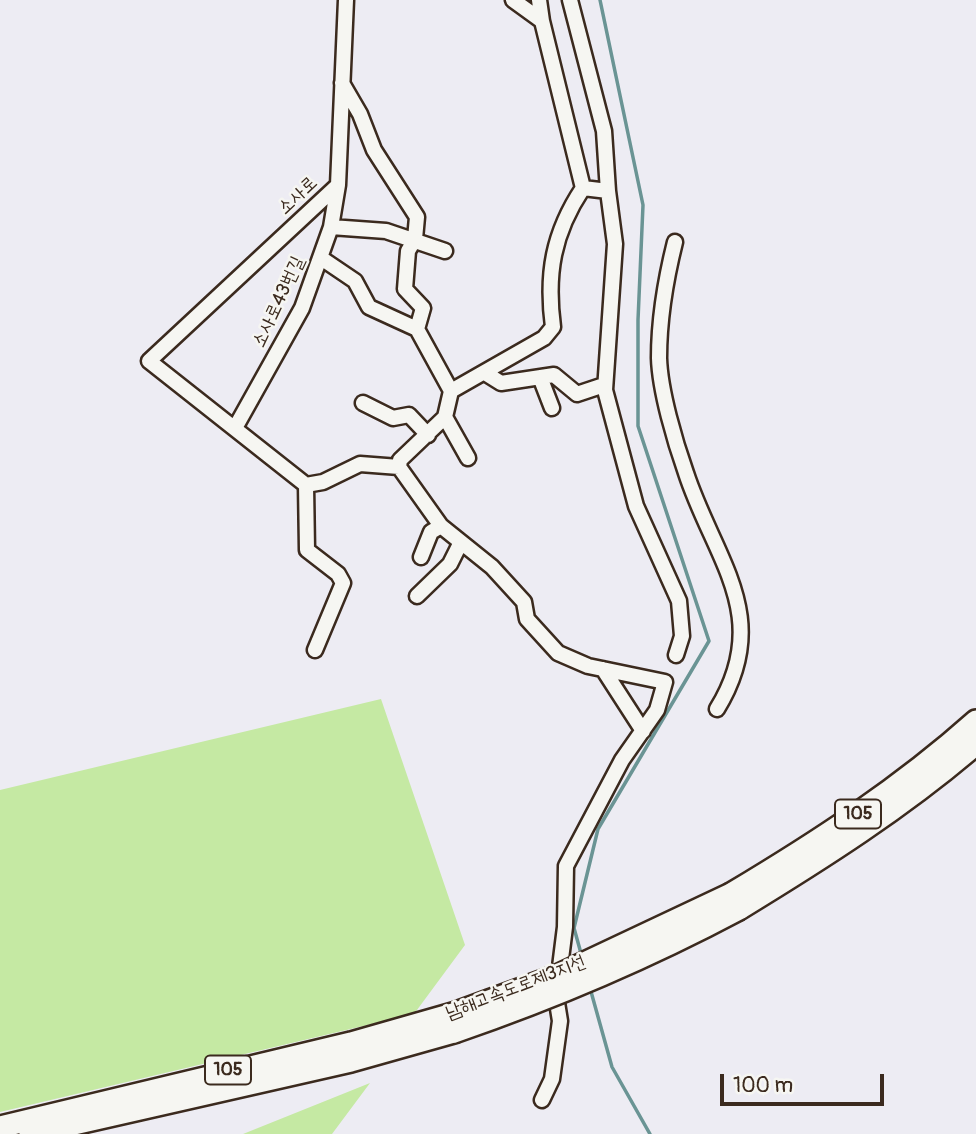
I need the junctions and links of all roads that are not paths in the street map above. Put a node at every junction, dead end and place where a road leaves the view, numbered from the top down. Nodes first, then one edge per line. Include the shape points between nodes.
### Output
1 (346, 0) edge
2 (513, 0) edge
3 (539, 0) edge
4 (570, 0) edge
5 (542, 21) junction
6 (341, 82) junction
7 (338, 185) junction
8 (583, 188) junction
9 (608, 191) junction
10 (331, 227) junction
11 (415, 239) junction
12 (675, 242) dead end
13 (445, 251) dead end
14 (321, 258) junction
15 (417, 329) junction
16 (485, 373) junction
17 (540, 377) junction
18 (604, 385) junction
19 (451, 391) junction
20 (362, 403) dead end
21 (552, 408) dead end
22 (445, 416) junction
23 (235, 428) junction
24 (428, 435) junction
25 (468, 458) dead end
26 (399, 467) junction
27 (306, 485) junction
28 (441, 526) junction
29 (460, 544) junction
30 (421, 557) dead end
31 (417, 596) dead end
32 (315, 650) dead end
33 (676, 655) dead end
34 (603, 669) junction
35 (717, 709) dead end
36 (976, 721) edge
37 (643, 731) junction
38 (976, 744) edge
39 (735, 902) junction
40 (455, 1022) junction
41 (542, 1100) dead end
42 (0, 1128) edge
43 (28, 1134) edge

1 - 6 street, 소사로
2 - 5 street
3 - 5 street
4 - 9 street via 604,131
5 - 8 street
6 - 7 street, 소사로
6 - 11 street via 374,150 417,217
7 - 10 street, 소사로43번길
7 - 23 street, 소사로 via 149,361
8 - 9 street
8 - 16 street via 556,237 548,291 553,327 544,338
9 - 18 street via 615,244
10 - 11 street via 386,231
10 - 14 street, 소사로43번길
11 - 13 street
11 - 15 street via 408,251 405,289 423,307
12 - 35 street via 659,359 686,474 737,596 739,662
14 - 15 street via 355,281 369,307
14 - 23 street, 소사로43번길 via 302,308
15 - 19 street
16 - 17 street via 501,383
16 - 19 street
17 - 18 street via 554,375 577,394
17 - 21 street
18 - 33 street via 636,506 679,601 682,636
19 - 22 street
20 - 24 street via 393,418 409,415
22 - 24 street
22 - 25 street
23 - 27 street
24 - 26 street via 400,460
26 - 27 street via 360,464
26 - 28 street
27 - 32 street via 307,550 343,583
28 - 29 street
28 - 30 street via 431,532
29 - 31 street via 450,564
29 - 34 street via 492,567 524,602 527,619 558,653
34 - 37 street
34 - 37 street via 665,682 657,710
36 - 39 highway, 남해고속도로제3지선 / 105 via 861,812
37 - 41 street via 622,760 566,866 565,927 554,984 560,1021 552,1079
38 - 39 highway, 남해고속도로제3지선 / 105 via 823,858
39 - 40 highway, 남해고속도로제3지선 / 105, bridge via 656,953 576,988
40 - 42 highway, 남해고속도로제3지선 / 105
40 - 43 highway, 남해고속도로제3지선 / 105 via 351,1061

